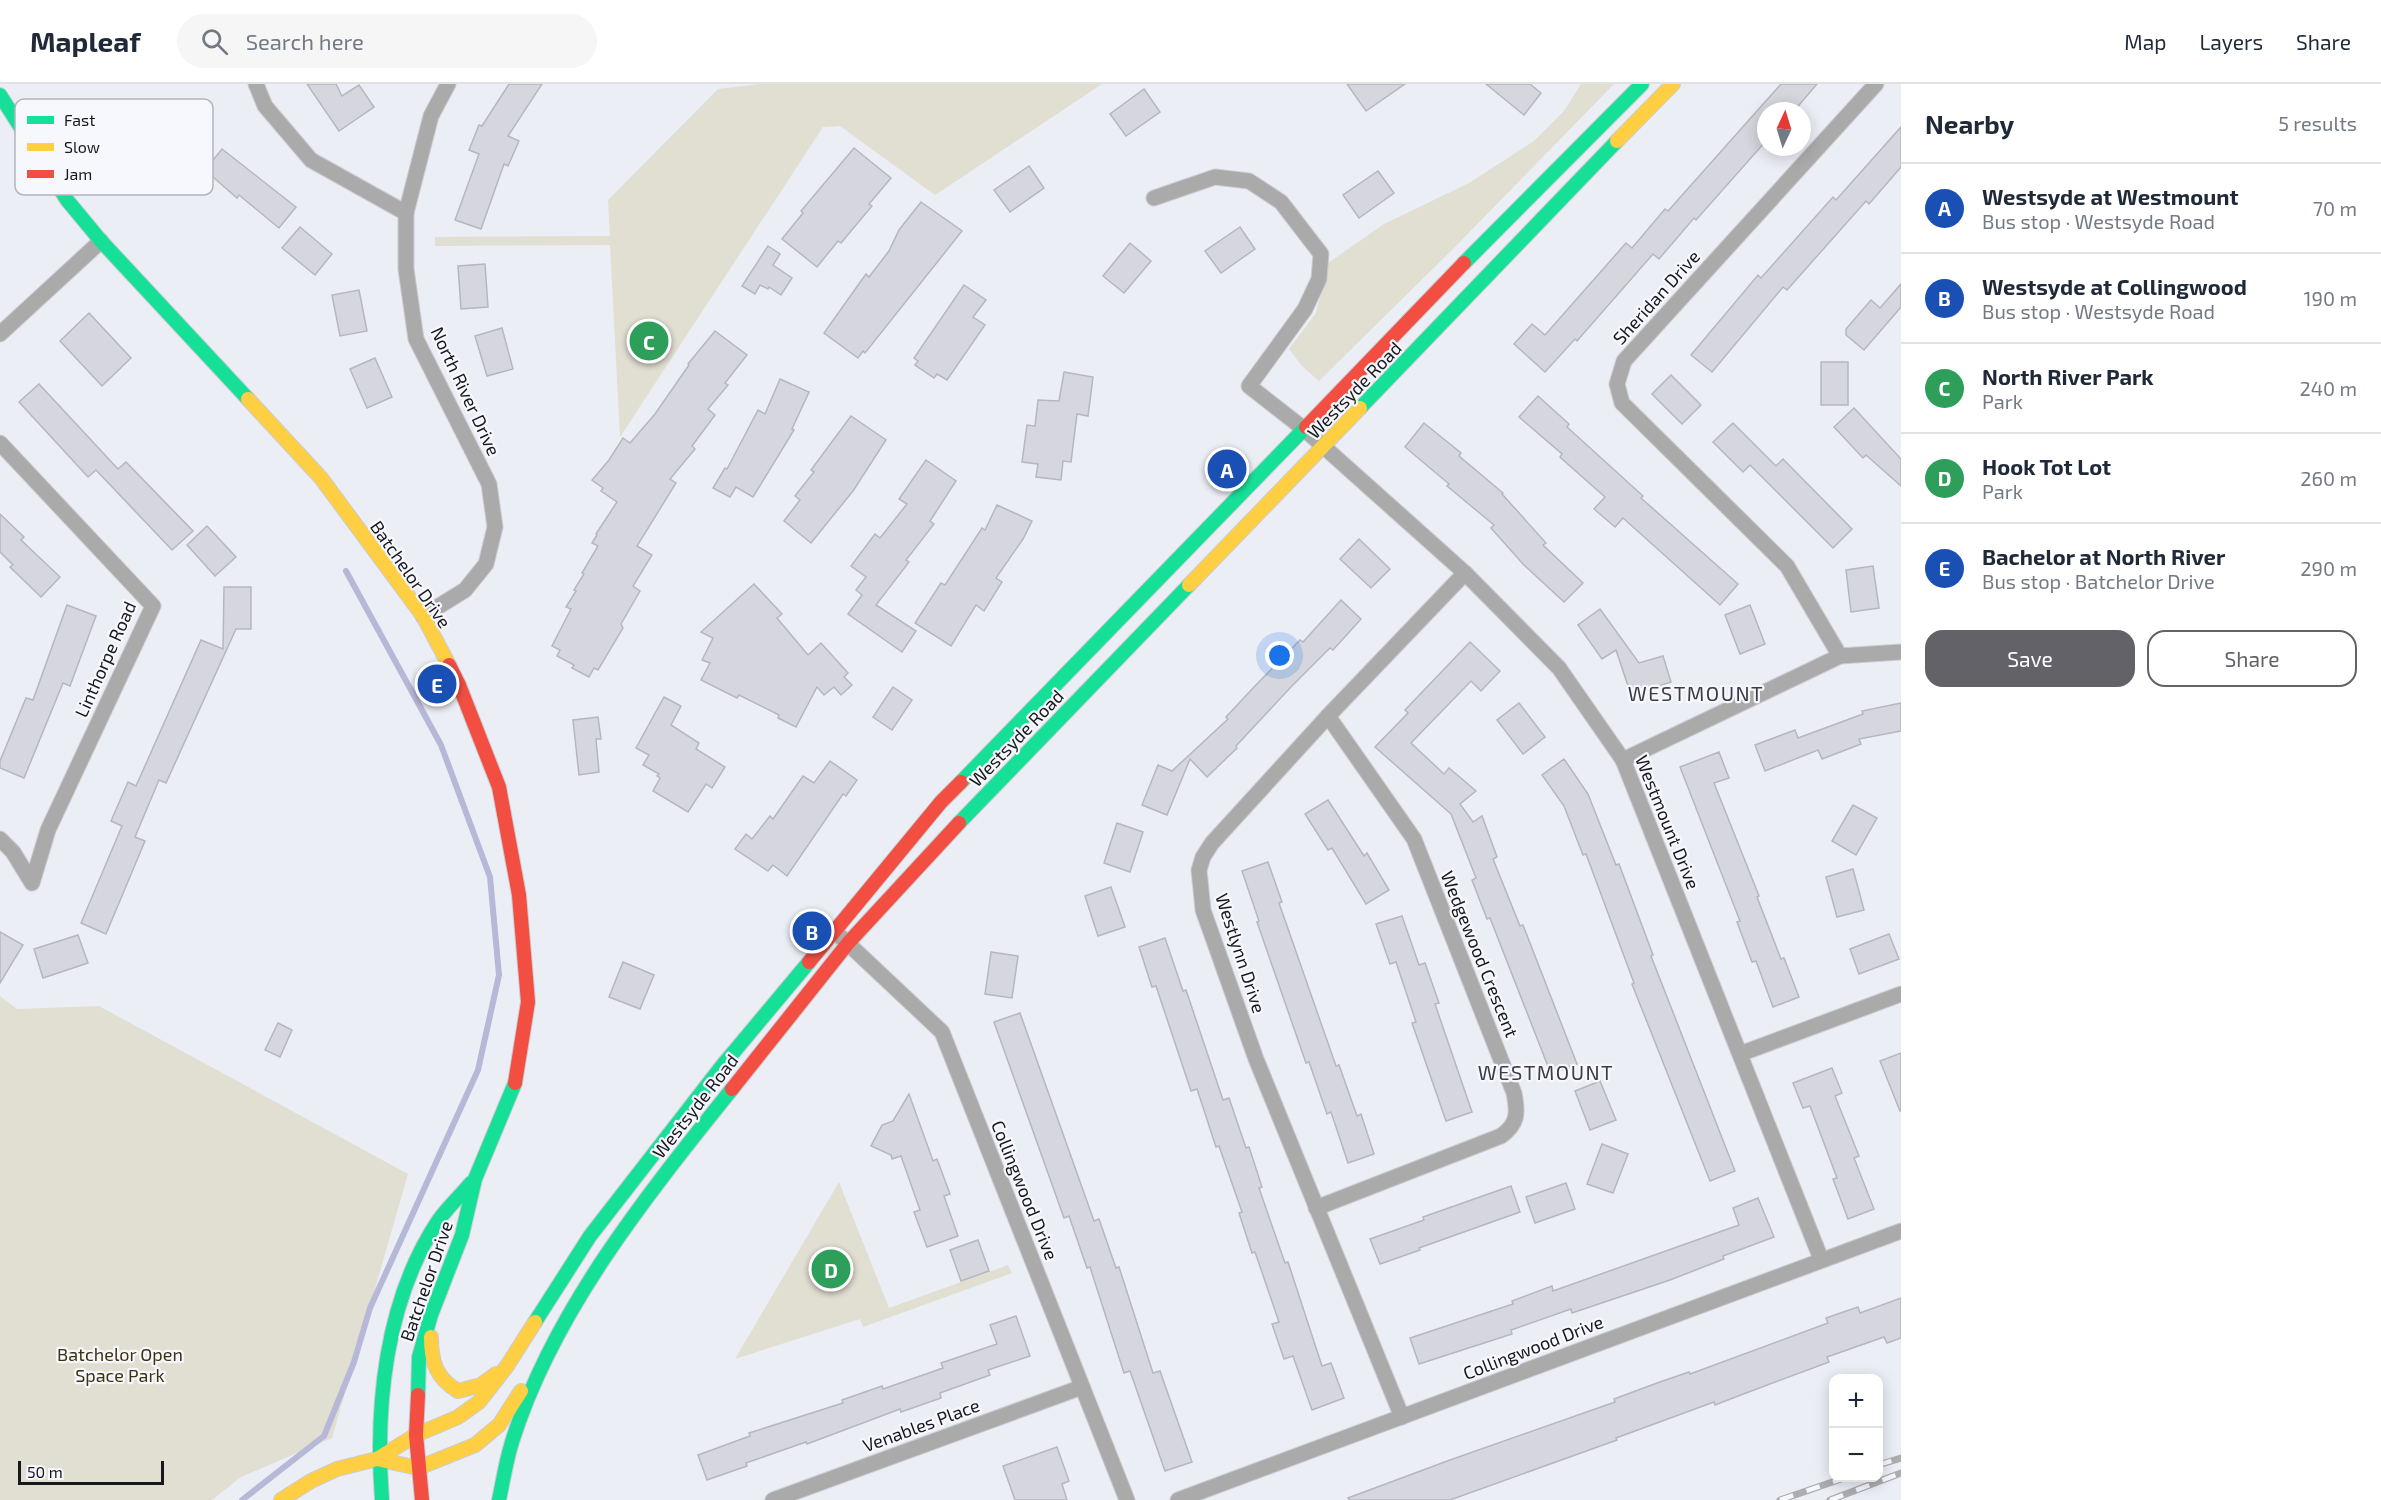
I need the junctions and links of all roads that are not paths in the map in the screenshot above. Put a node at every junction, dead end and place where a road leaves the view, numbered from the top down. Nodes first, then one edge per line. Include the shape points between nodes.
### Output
1 (256, 84) edge
2 (448, 84) edge
3 (1642, 84) edge
4 (1673, 84) edge
5 (1876, 84) edge
6 (0, 95) edge
7 (15, 119) edge
8 (64, 195) edge
9 (1154, 198) dead end
10 (406, 213) junction
11 (101, 241) junction
12 (0, 334) edge
13 (1304, 429) junction
14 (0, 443) edge
15 (1324, 447) junction
16 (1465, 573) junction
17 (423, 616) junction
18 (1901, 652) edge
19 (1840, 656) junction
20 (1328, 716) junction
21 (1623, 760) junction
22 (0, 839) edge
23 (833, 930) junction
24 (849, 942) junction
25 (1901, 994) edge
26 (1740, 1054) junction
27 (474, 1179) junction
28 (1316, 1208) junction
29 (1901, 1231) edge
30 (1821, 1259) junction
31 (431, 1315) junction
32 (558, 1335) junction
33 (507, 1366) junction
34 (1082, 1387) junction
35 (1402, 1417) junction
36 (416, 1435) junction
37 (377, 1459) junction
38 (418, 1468) junction
39 (281, 1500) edge
40 (382, 1500) edge
41 (422, 1500) edge
42 (499, 1500) edge
43 (773, 1500) edge
44 (1127, 1500) edge
45 (1178, 1500) edge

1 - 10 street via 265,106 311,160
2 - 10 street, North River Drive via 431,116
3 - 13 main road, Westsyde Road
4 - 15 main road, Westsyde Road
5 - 19 street, Sheridan Drive via 1624,361 1617,384 1622,403 1787,566
6 - 7 main road, Batchelor Drive
8 - 11 main road, Batchelor Drive
9 - 13 street, Westmount Drive via 1215,177 1249,181 1281,202 1321,254 1319,279 1305,309 1249,386
10 - 17 street, North River Drive via 406,269 416,339 489,484 495,527 486,564 465,590
11 - 12 street
11 - 17 main road, Batchelor Drive via 321,478
13 - 15 street, Westmount Drive
13 - 23 main road, Westsyde Road via 941,802
14 - 22 street, Linthorpe Road via 153,606 48,830 32,883
15 - 16 street, Westmount Drive
15 - 24 main road, Westsyde Road via 972,809
16 - 20 street, Westlynn Drive
16 - 21 street, Westmount Drive via 1559,668
17 - 27 main road, Batchelor Drive via 459,685 499,787 519,895 528,1002 515,1082
18 - 19 street
19 - 21 street
20 - 28 street, Westlynn Drive via 1212,843 1199,870 1203,910 1228,985
20 - 28 street, Wedgewood Crescent via 1414,839 1517,1107 1511,1129 1501,1136
21 - 26 street, Westmount Drive
23 - 24 street, Collingwood Drive
23 - 33 main road, Westsyde Road via 590,1236
24 - 32 main road, Westsyde Road via 668,1169 611,1249
24 - 34 street, Collingwood Drive via 942,1032
25 - 26 street
26 - 30 street, Westmount Drive
27 - 31 main road, Batchelor Drive via 462,1234
27 - 37 main road, Batchelor Drive via 437,1223 408,1281 389,1339
28 - 35 street, Westlynn Drive
29 - 30 street, Collingwood Drive
30 - 35 street, Collingwood Drive
31 - 33 main road via 430,1355 445,1384 458,1391 481,1385
31 - 36 main road, Batchelor Drive via 419,1357
32 - 38 main road via 499,1425 475,1445
32 - 42 main road, Westsyde Road via 512,1443
33 - 36 main road, Westsyde Road via 479,1402 458,1417
34 - 43 street, Venables Place
34 - 44 street, Collingwood Drive
35 - 45 street, Collingwood Drive
36 - 37 main road, Westsyde Road
36 - 38 main road, Batchelor Drive
37 - 38 main road
37 - 39 main road via 337,1469
37 - 40 main road, Batchelor Drive
38 - 41 main road, Batchelor Drive

